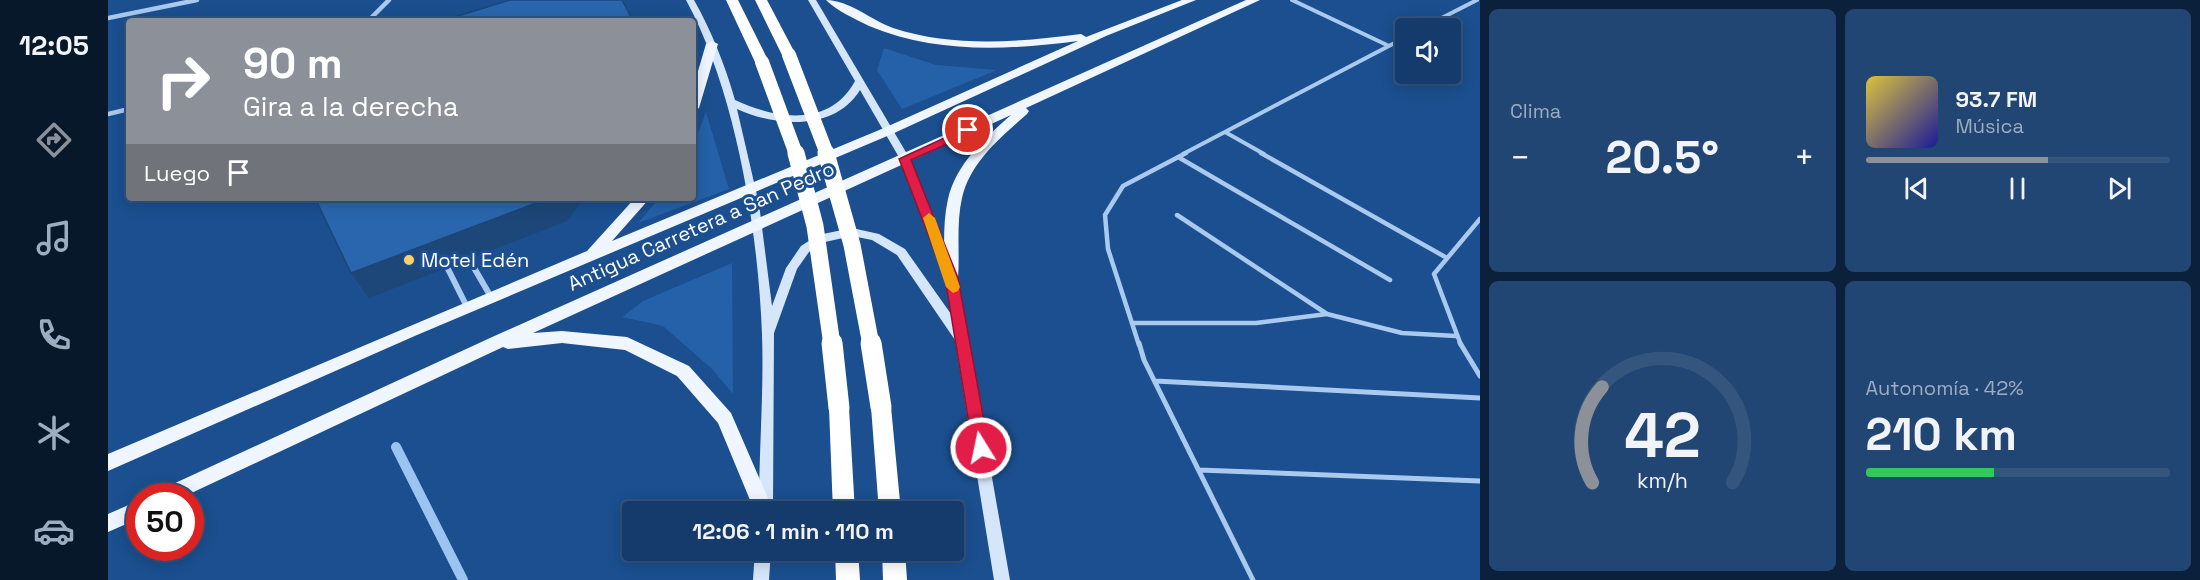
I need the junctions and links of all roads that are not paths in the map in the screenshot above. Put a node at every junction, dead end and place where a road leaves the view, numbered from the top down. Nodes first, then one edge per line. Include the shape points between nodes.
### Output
1 (197, 0) edge
2 (388, 0) edge
3 (690, 0) edge
4 (732, 0) edge
5 (761, 0) edge
6 (812, 0) edge
7 (831, 0) edge
8 (1255, 0) edge
9 (1292, 0) edge
10 (1477, 0) edge
11 (1185, 1) edge
12 (108, 18) edge
13 (371, 18) edge
14 (1442, 18) edge
15 (1102, 34) junction
16 (1395, 43) edge
17 (712, 44) junction
18 (1389, 46) junction
19 (860, 80) junction
20 (696, 98) edge
21 (731, 102) junction
22 (1032, 102) junction
23 (126, 111) edge
24 (108, 114) edge
25 (888, 131) junction
26 (1225, 132) junction
27 (1178, 157) junction
28 (905, 159) junction
29 (752, 187) junction
30 (640, 201) edge
31 (1177, 215) dead end
32 (1480, 219) edge
33 (758, 225) junction
34 (463, 249) edge
35 (590, 255) junction
36 (442, 257) edge
37 (1447, 258) junction
38 (951, 278) junction
39 (1390, 280) dead end
40 (491, 297) junction
41 (467, 308) junction
42 (1327, 314) junction
43 (1132, 323) junction
44 (768, 335) junction
45 (1455, 336) junction
46 (962, 341) junction
47 (496, 343) junction
48 (1480, 376) edge
49 (1155, 381) junction
50 (1480, 398) edge
51 (108, 463) edge
52 (1198, 470) junction
53 (1480, 481) edge
54 (196, 483) edge
55 (761, 501) edge
56 (766, 501) edge
57 (843, 501) edge
58 (889, 501) edge
59 (126, 515) edge
60 (108, 523) edge
61 (762, 561) edge
62 (847, 561) edge
63 (894, 561) edge
64 (761, 580) edge
65 (848, 580) edge
66 (895, 580) edge
67 (1002, 580) edge
68 (1254, 580) edge

1 - 12 street
2 - 13 street
3 - 17 main road
4 - 57 highway, bridge via 787,124 809,199 828,304
5 - 58 highway, bridge via 815,118 839,194 862,288 881,407
6 - 19 main road
7 - 15 main road via 864,20 947,43 1032,45
8 - 22 main road, Antigua Carretera a San Pedro
9 - 18 lane
10 - 14 lane
11 - 15 main road, Antigua Carretera a San Pedro
15 - 25 main road, Antigua Carretera a San Pedro
16 - 18 lane
17 - 20 main road
17 - 21 main road
18 - 26 lane
19 - 21 main road via 850,97 817,116 770,117
19 - 25 main road
21 - 29 main road
22 - 28 main road, Antigua Carretera a San Pedro
22 - 38 main road via 967,170 956,198
23 - 24 street
25 - 28 main road
25 - 29 main road, Antigua Carretera a San Pedro
26 - 27 lane
26 - 37 lane
27 - 39 lane
27 - 43 lane via 1123,186 1105,215 1108,249
28 - 33 main road, Antigua Carretera a San Pedro
28 - 38 main road
29 - 33 main road
29 - 35 main road, Antigua Carretera a San Pedro
30 - 35 main road
31 - 42 lane
32 - 37 lane
33 - 44 main road
33 - 47 main road, Antigua Carretera a San Pedro
34 - 40 street
35 - 40 main road, Antigua Carretera a San Pedro
36 - 41 street
37 - 45 lane via 1434,274
38 - 46 main road
40 - 41 main road, Antigua Carretera a San Pedro
41 - 51 main road, Antigua Carretera a San Pedro
42 - 43 lane via 1256,323
42 - 45 lane via 1402,333
43 - 49 lane
44 - 46 main road via 792,268 805,249 822,238 852,232 876,237 901,252
44 - 56 main road
45 - 48 lane
46 - 67 main road
47 - 54 main road, Antigua Carretera a San Pedro
47 - 55 main road via 562,337 627,344 683,371 725,418
49 - 50 lane
49 - 52 lane
52 - 53 lane
52 - 68 lane
59 - 60 main road
61 - 64 main road
62 - 65 highway
63 - 66 highway

